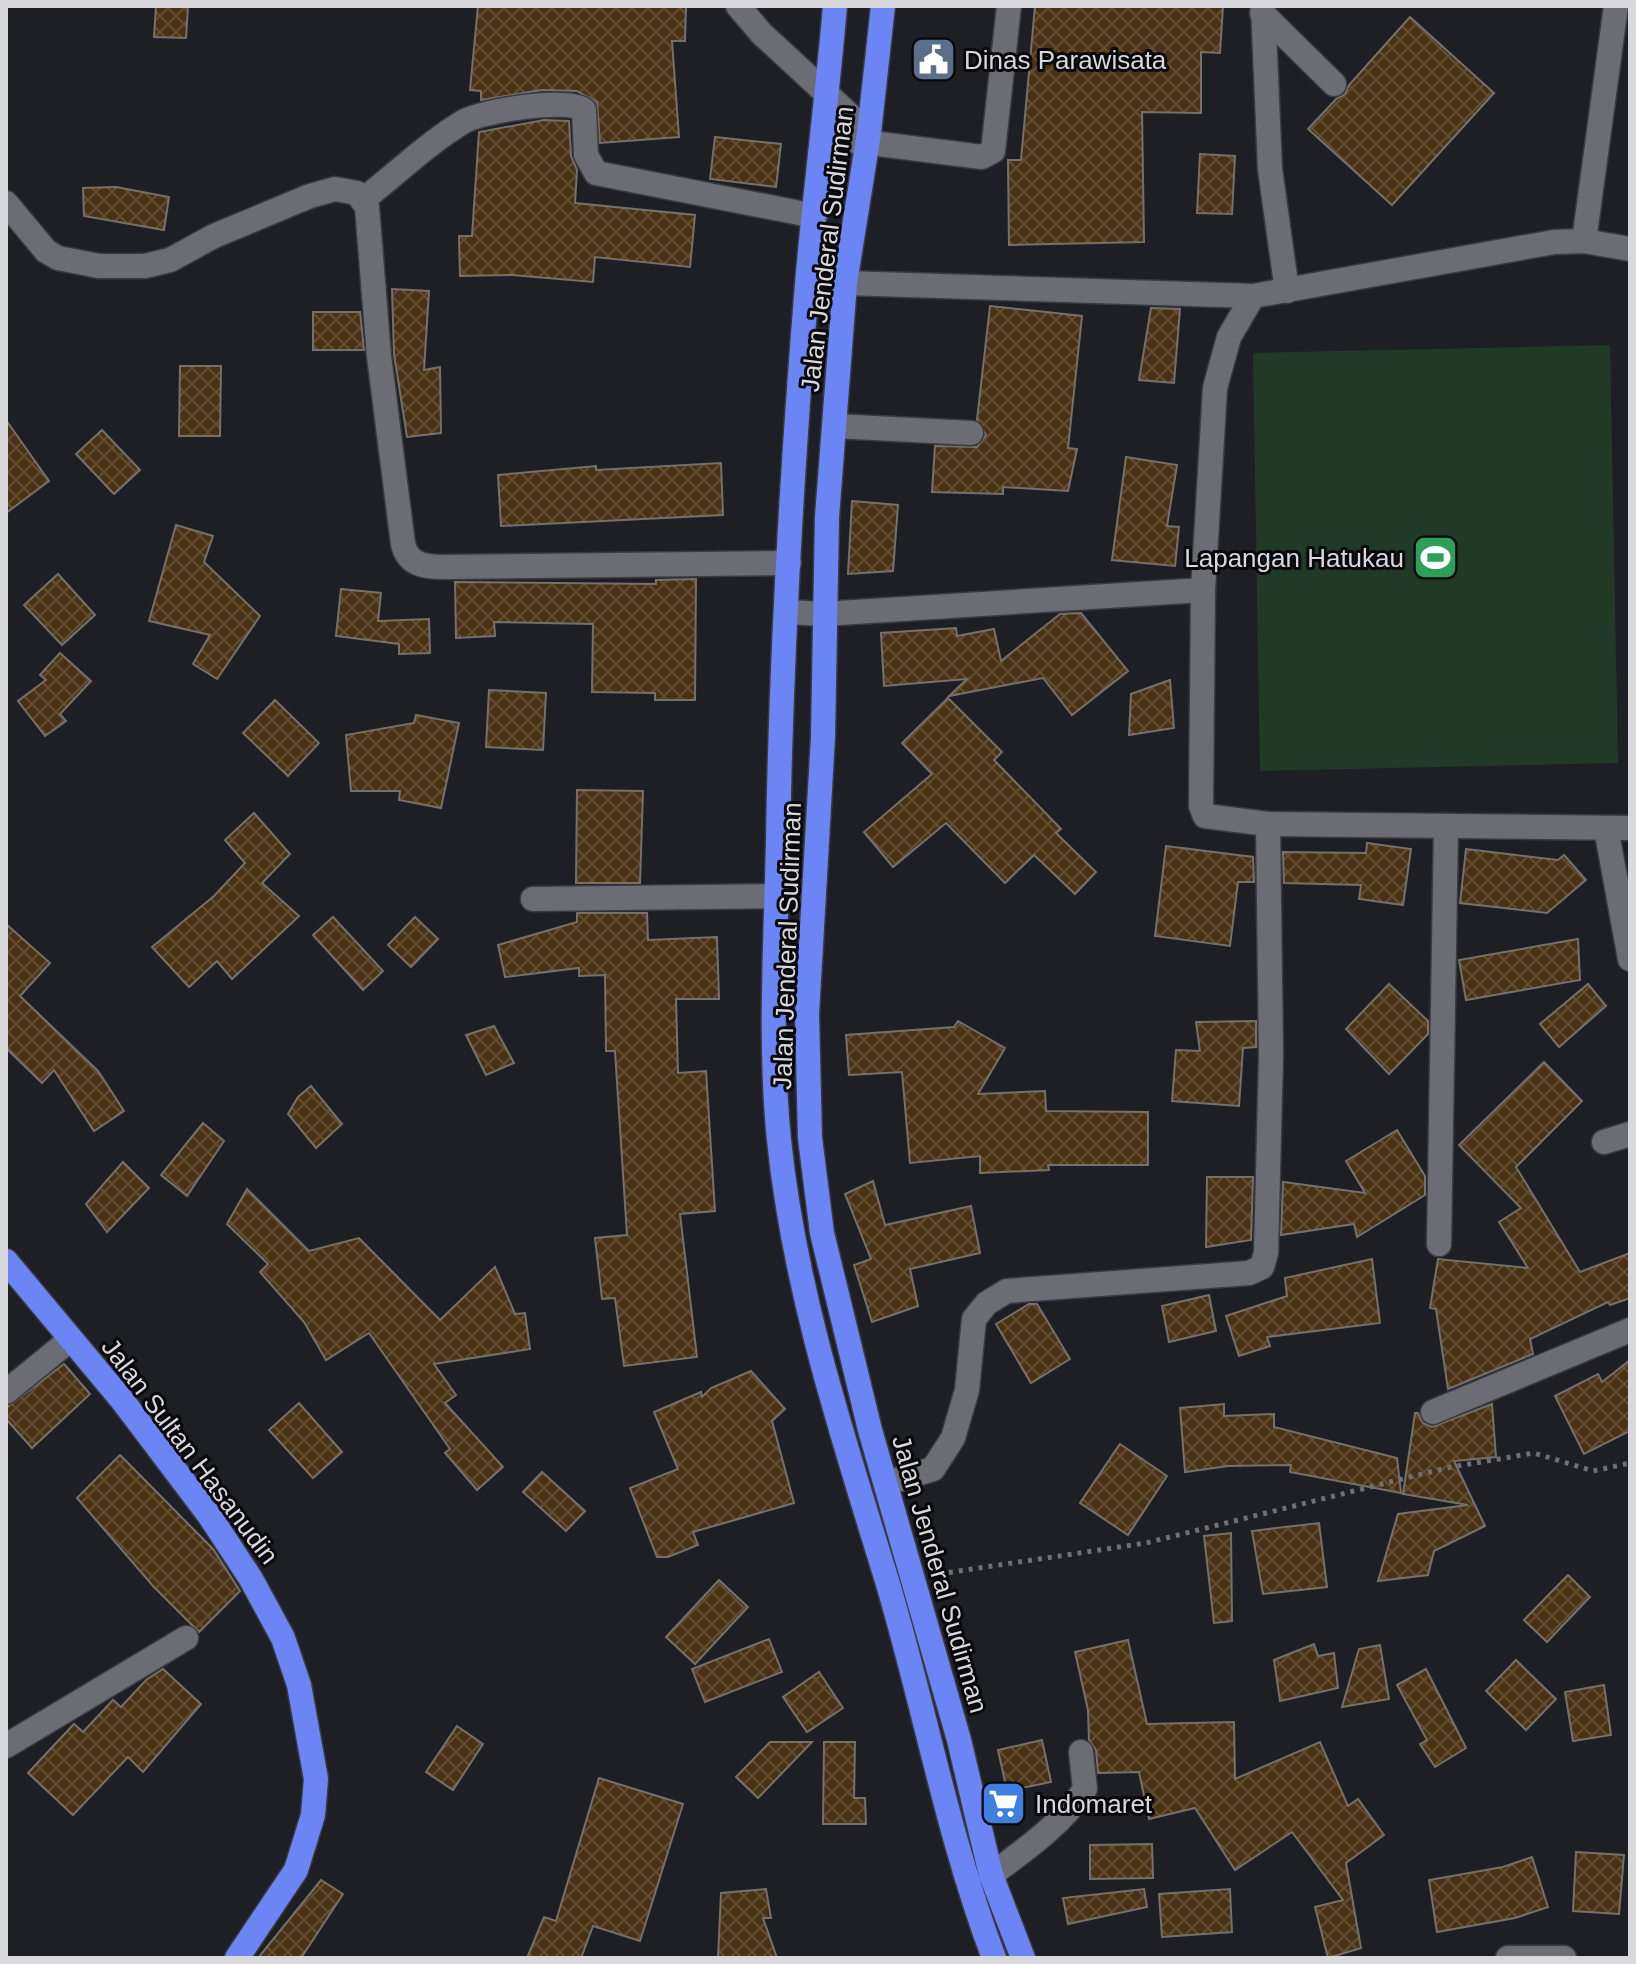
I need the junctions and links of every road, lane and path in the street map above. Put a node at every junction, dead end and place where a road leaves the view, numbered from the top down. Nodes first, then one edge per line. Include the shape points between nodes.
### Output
1 (738, 6) edge
2 (835, 6) edge
3 (883, 6) edge
4 (1009, 6) edge
5 (1621, 8) edge
6 (1263, 9) edge
7 (1334, 84) dead end
8 (828, 92) junction
9 (824, 137) junction
10 (868, 137) junction
11 (364, 199) junction
12 (6, 203) edge
13 (815, 216) junction
14 (1584, 241) junction
15 (1630, 249) edge
16 (845, 283) junction
17 (1287, 291) junction
18 (1253, 296) junction
19 (835, 426) junction
20 (971, 433) dead end
21 (789, 563) junction
22 (1203, 590) junction
23 (787, 612) junction
24 (823, 614) junction
25 (1268, 824) junction
26 (1446, 826) junction
27 (1618, 828) edge
28 (777, 896) junction
29 (533, 899) dead end
30 (1630, 959) edge
31 (1630, 1134) edge
32 (1604, 1142) dead end
33 (1439, 1244) dead end
34 (6, 1261) edge
35 (1630, 1330) edge
36 (71, 1339) junction
37 (6, 1392) edge
38 (1433, 1412) dead end
39 (1630, 1463) edge
40 (887, 1483) junction
41 (857, 1490) junction
42 (914, 1577) junction
43 (186, 1638) dead end
44 (6, 1746) edge
45 (1081, 1752) dead end
46 (991, 1875) junction
47 (237, 1958) edge
48 (994, 1958) edge
49 (1023, 1958) edge
50 (1508, 1958) edge
51 (1564, 1958) edge

1 - 8 street
2 - 8 highway, Jalan Jenderal Sudirman
3 - 10 highway, Jalan Jenderal Sudirman
4 - 10 street via 993,151 982,157
5 - 14 street
6 - 7 street
6 - 17 street via 1270,169
8 - 9 highway, Jalan Jenderal Sudirman
8 - 10 street
9 - 10 street
9 - 13 highway, Jalan Jenderal Sudirman
10 - 16 highway, Jalan Jenderal Sudirman
11 - 12 street via 348,190 310,196 170,260 145,266 99,266 58,258
11 - 13 street via 465,120 554,103 576,104 584,110 586,155 596,173
11 - 21 street via 403,544 410,558 424,566 444,567
13 - 21 highway, Jalan Jenderal Sudirman
14 - 15 street
14 - 17 street
16 - 18 street
16 - 19 highway, Jalan Jenderal Sudirman
17 - 18 street
18 - 22 street via 1229,337 1215,388
19 - 20 street
19 - 24 highway, Jalan Jenderal Sudirman
21 - 23 highway, Jalan Jenderal Sudirman
22 - 24 street
22 - 25 street via 1203,813 1211,819
23 - 24 street
23 - 28 highway, Jalan Jenderal Sudirman
24 - 40 highway, Jalan Jenderal Sudirman via 821,783 807,1014 810,1138 822,1233
25 - 26 street
25 - 40 street via 1271,1055 1262,1267 1249,1273 1007,1291 974,1319 967,1390 953,1438 933,1469
26 - 27 street
26 - 33 street
27 - 30 street
28 - 29 street
28 - 41 highway, Jalan Jenderal Sudirman via 779,1136 792,1240 813,1338
31 - 32 street
34 - 36 highway, Jalan Sultan Hasanudin
35 - 38 street
36 - 37 street
36 - 47 highway, Jalan Sultan Hasanudin via 243,1566 283,1638 299,1685 316,1779 313,1815 296,1870
39 - 42 path via 1593,1471 1534,1453 1446,1468 1146,1543
40 - 41 highway
40 - 42 highway, Jalan Jenderal Sudirman
41 - 48 highway, Jalan Jenderal Sudirman via 892,1600 965,1880
42 - 46 highway, Jalan Jenderal Sudirman
43 - 44 street
45 - 46 street via 1085,1789 1073,1807
46 - 49 highway, Jalan Jenderal Sudirman
50 - 51 street

